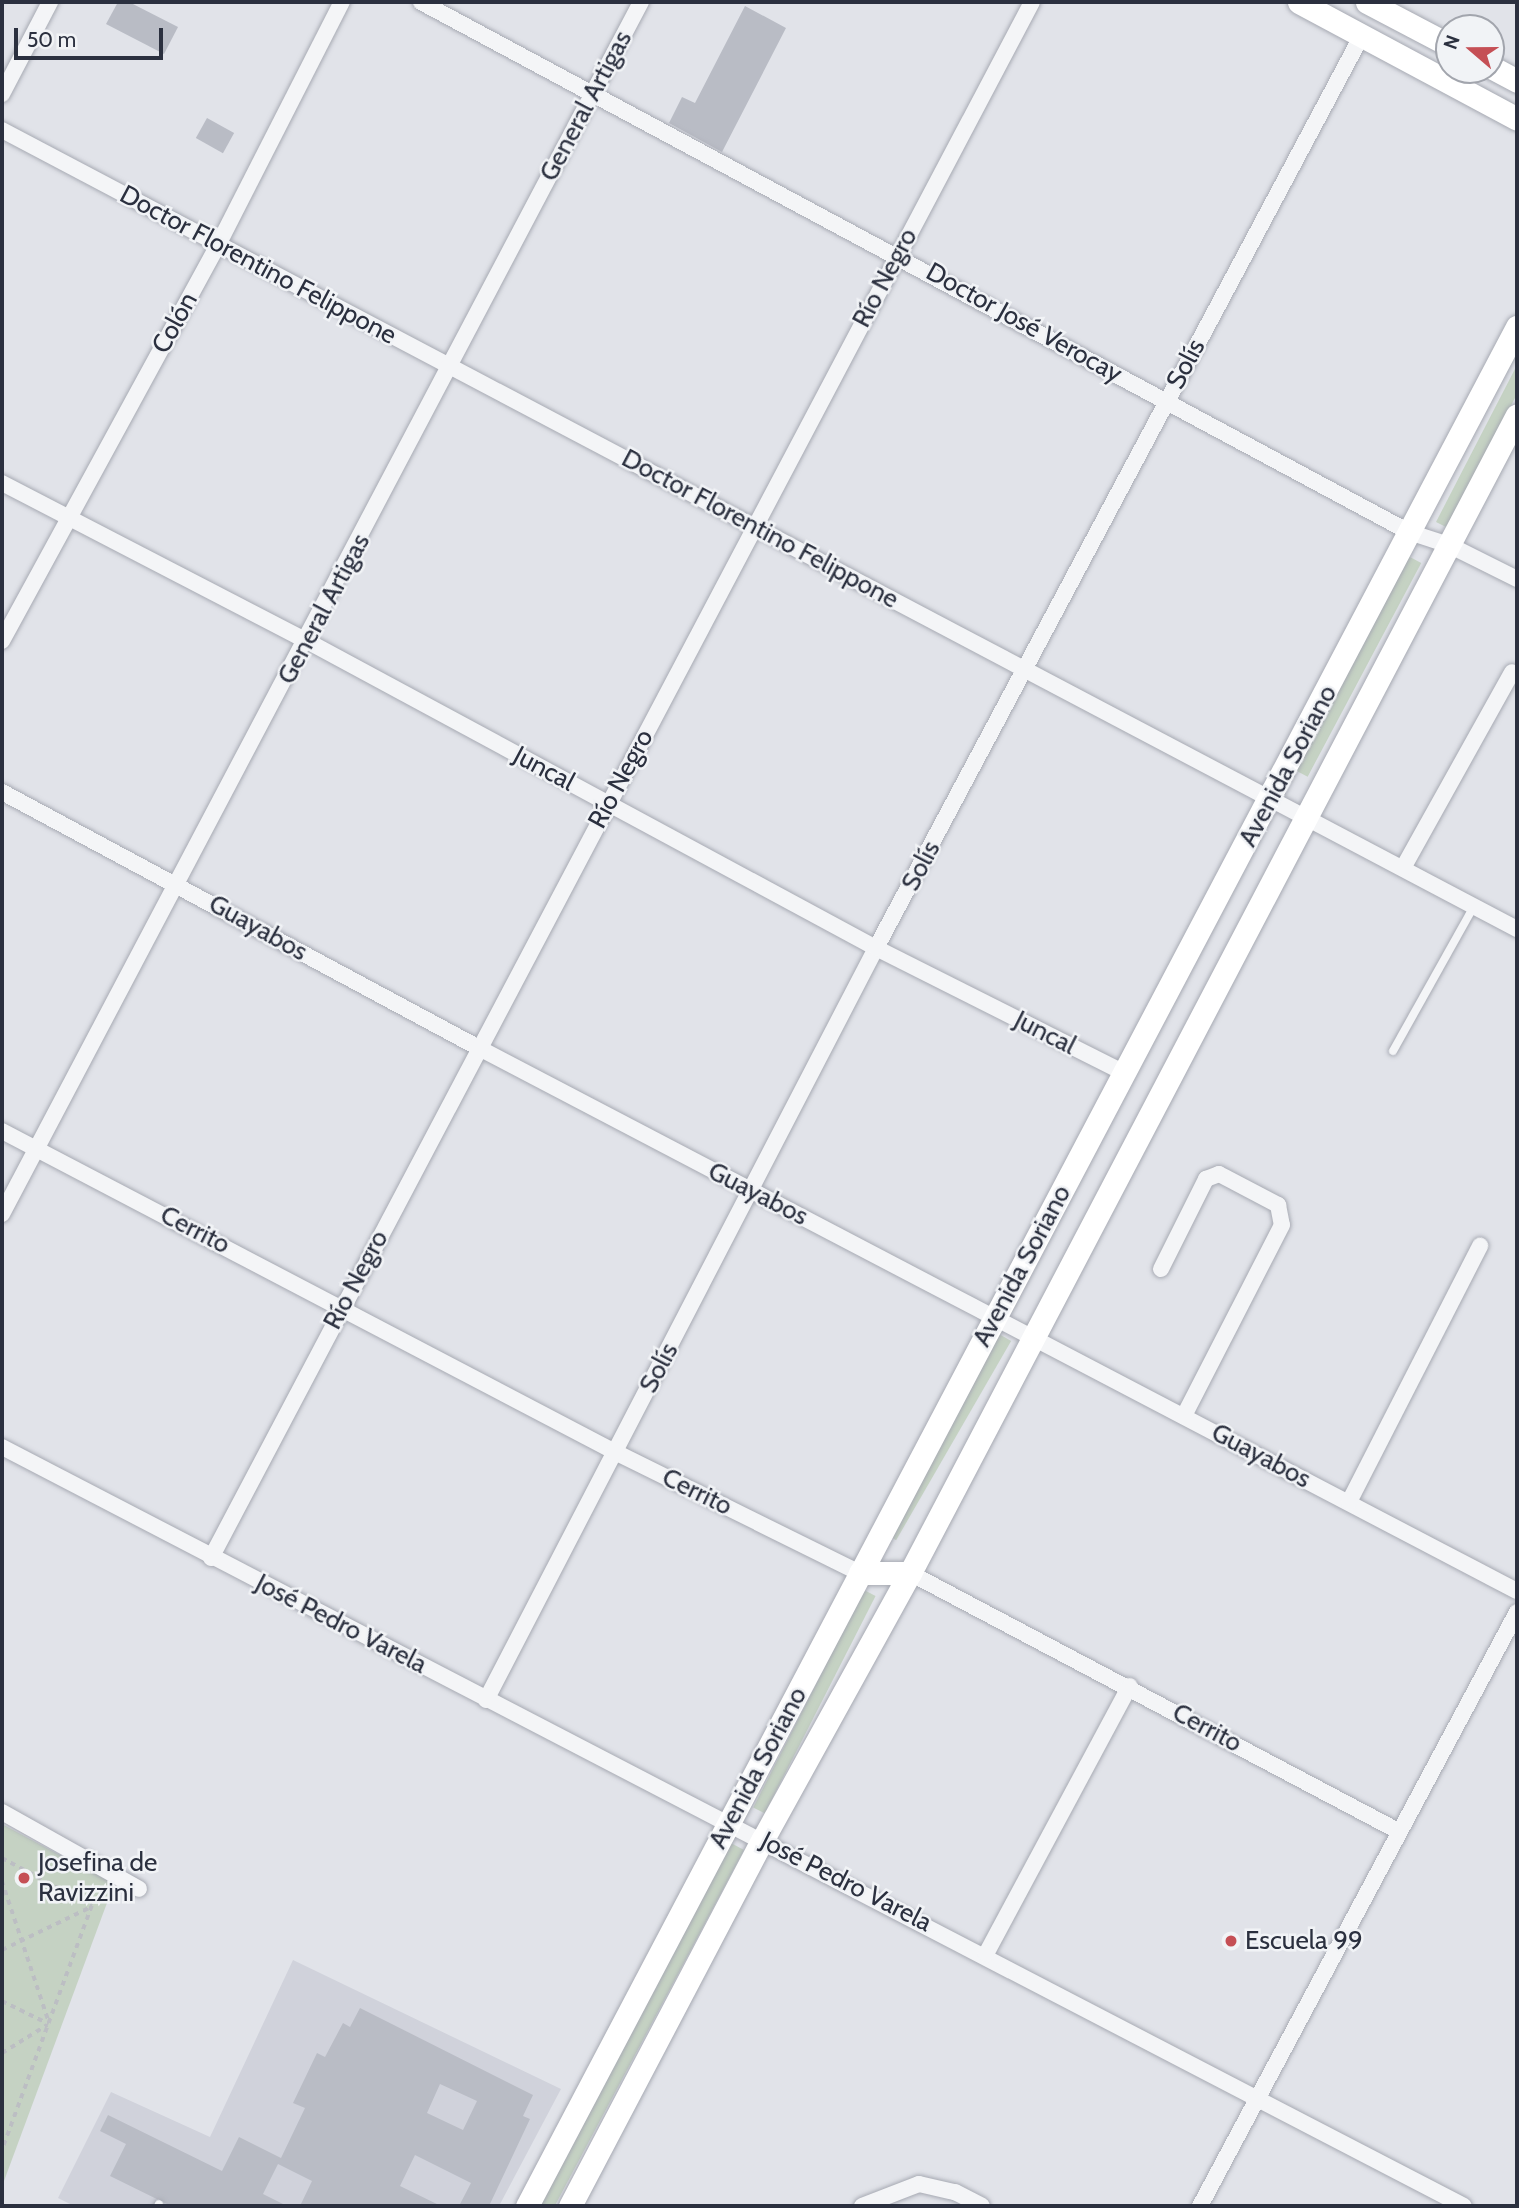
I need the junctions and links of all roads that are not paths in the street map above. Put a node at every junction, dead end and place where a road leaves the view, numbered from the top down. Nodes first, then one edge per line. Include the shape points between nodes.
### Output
1 (50, 2) edge
2 (342, 2) edge
3 (421, 2) edge
4 (642, 2) edge
5 (1032, 2) edge
6 (1299, 2) edge
7 (1367, 2) edge
8 (1362, 35) junction
9 (1435, 38) edge
10 (592, 92) junction
11 (2, 94) edge
12 (1517, 118) edge
13 (2, 130) edge
14 (218, 245) junction
15 (898, 254) junction
16 (1517, 327) edge
17 (450, 366) junction
18 (1166, 401) junction
19 (1517, 415) edge
20 (2, 483) edge
21 (67, 519) junction
22 (754, 527) junction
23 (1409, 532) junction
24 (1447, 544) junction
25 (1517, 579) edge
26 (2, 640) edge
27 (307, 641) junction
28 (1027, 670) junction
29 (1512, 672) dead end
30 (2, 792) edge
31 (1272, 799) junction
32 (608, 804) junction
33 (1306, 817) junction
34 (1403, 868) junction
35 (177, 884) junction
36 (1474, 906) junction
37 (1517, 929) edge
38 (876, 948) junction
39 (479, 1048) junction
40 (1393, 1051) dead end
41 (1124, 1073) junction
42 (2, 1131) edge
43 (36, 1148) junction
44 (752, 1191) junction
45 (2, 1214) edge
46 (1480, 1247) dead end
47 (1161, 1269) dead end
48 (342, 1306) junction
49 (995, 1316) junction
50 (1033, 1335) junction
51 (1184, 1416) junction
52 (2, 1447) edge
53 (615, 1451) junction
54 (1349, 1502) junction
55 (211, 1558) junction
56 (860, 1573) junction
57 (910, 1573) junction
58 (1517, 1591) edge
59 (1517, 1612) edge
60 (1130, 1686) junction
61 (486, 1700) junction
62 (2, 1812) edge
63 (730, 1822) junction
64 (1398, 1831) junction
65 (763, 1839) junction
66 (139, 1889) dead end
67 (986, 1954) junction
68 (1256, 2095) junction
69 (527, 2206) edge
70 (570, 2206) edge
71 (862, 2206) edge
72 (982, 2206) edge
73 (1200, 2206) edge
74 (1464, 2206) edge

1 - 11 street
2 - 14 street, Colón
3 - 10 street, Doctor José Verocay
4 - 10 street, General Artigas
5 - 15 street, Río Negro
6 - 8 street
7 - 9 street
8 - 12 street
8 - 18 street, Solís
10 - 15 street, Doctor José Verocay
10 - 17 street, General Artigas
13 - 14 street, Doctor Florentino Felippone
14 - 17 street, Doctor Florentino Felippone
14 - 21 street, Colón
15 - 18 street, Doctor José Verocay
15 - 22 street, Río Negro
16 - 23 street, Avenida Soriano
17 - 22 street, Doctor Florentino Felippone
17 - 27 street, General Artigas
18 - 23 street, Doctor José Verocay
18 - 28 street, Solís
19 - 24 street, Avenida Soriano
20 - 21 street, Juncal
21 - 26 street, Colón
21 - 27 street, Juncal
22 - 28 street, Doctor Florentino Felippone
22 - 32 street, Río Negro
23 - 24 street, Doctor José Verocay
23 - 31 street, Avenida Soriano
24 - 25 street, Doctor José Verocay
24 - 33 street, Avenida Soriano
27 - 32 street, Juncal
27 - 35 street, General Artigas
28 - 31 street, Doctor Florentino Felippone
28 - 38 street, Solís
29 - 34 street
30 - 35 street, Guayabos
31 - 33 street, Doctor Florentino Felippone
31 - 41 street, Avenida Soriano
32 - 38 street, Juncal
32 - 39 street, Río Negro
33 - 34 street, Doctor Florentino Felippone
33 - 50 street, Avenida Soriano
34 - 36 street, Doctor Florentino Felippone
35 - 39 street, Guayabos
35 - 43 street, General Artigas
36 - 37 street, Doctor Florentino Felippone
36 - 40 lane
38 - 41 street, Juncal
38 - 44 street, Solís
39 - 44 street, Guayabos
39 - 48 street, Río Negro
41 - 49 street, Avenida Soriano
42 - 43 street, Cerrito
43 - 45 street, General Artigas
43 - 48 street, Cerrito
44 - 49 street, Guayabos
44 - 53 street, Solís
46 - 54 street
47 - 51 street via 1206,1179 1219,1174 1278,1205 1282,1225
48 - 53 street, Cerrito
48 - 55 street, Río Negro
49 - 50 street, Guayabos
49 - 56 street, Avenida Soriano
50 - 51 street, Guayabos
50 - 57 street, Avenida Soriano
51 - 54 street, Guayabos
52 - 55 street, José Pedro Varela
53 - 56 street, Cerrito
53 - 61 street, Solís
54 - 58 street, Guayabos
55 - 61 street, José Pedro Varela
56 - 57 street, Cerrito
56 - 63 street, Avenida Soriano
57 - 60 street, Cerrito
57 - 65 street, Avenida Soriano
59 - 64 street
60 - 64 street, Cerrito
60 - 67 street
61 - 63 street, José Pedro Varela
62 - 66 street
63 - 65 street, José Pedro Varela
63 - 69 street, Avenida Soriano
64 - 68 street
65 - 67 street, José Pedro Varela
65 - 70 street, Avenida Soriano
67 - 68 street, José Pedro Varela
68 - 73 street
68 - 74 street, José Pedro Varela
71 - 72 street via 919,2184 955,2192

